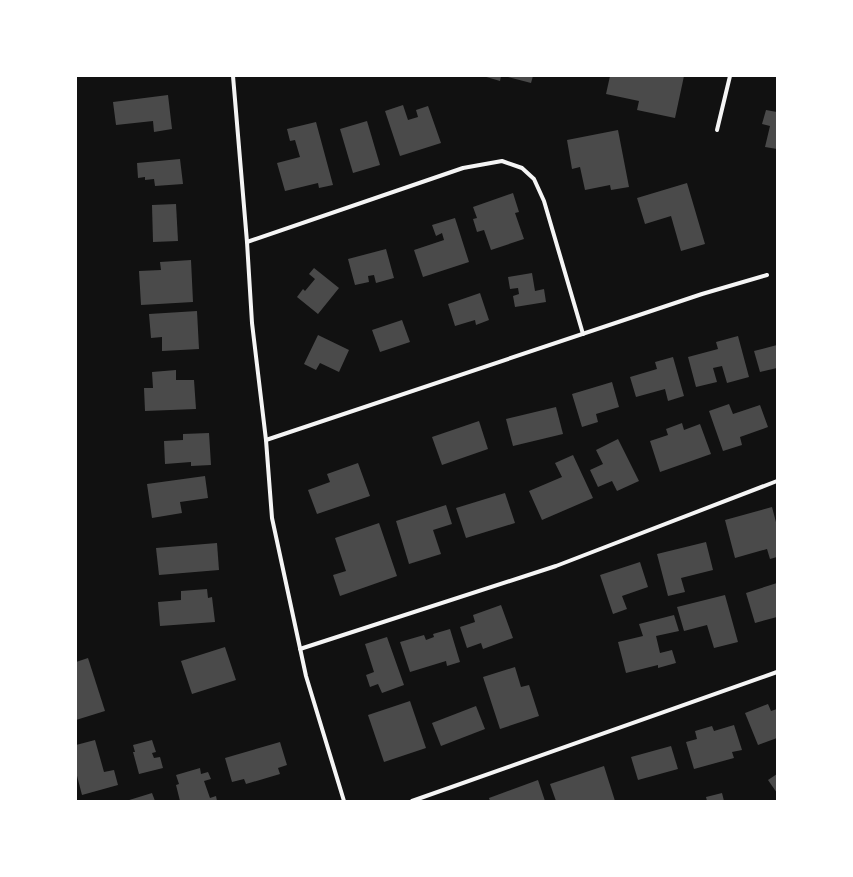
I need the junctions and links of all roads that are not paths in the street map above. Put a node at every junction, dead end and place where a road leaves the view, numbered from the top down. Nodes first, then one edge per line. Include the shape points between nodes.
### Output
1 (233, 76) edge
2 (730, 76) edge
3 (717, 130) dead end
4 (247, 242) junction
5 (767, 275) dead end
6 (583, 334) junction
7 (266, 440) junction
8 (777, 481) edge
9 (300, 649) junction
10 (777, 672) edge
11 (344, 801) edge
12 (412, 801) edge

1 - 4 street
2 - 3 street
4 - 6 street via 463,168 502,161 522,168 534,179 544,201
4 - 7 street via 252,323
5 - 6 street
6 - 7 street
7 - 9 street via 272,518
8 - 9 street via 556,566
9 - 11 street
10 - 12 street

